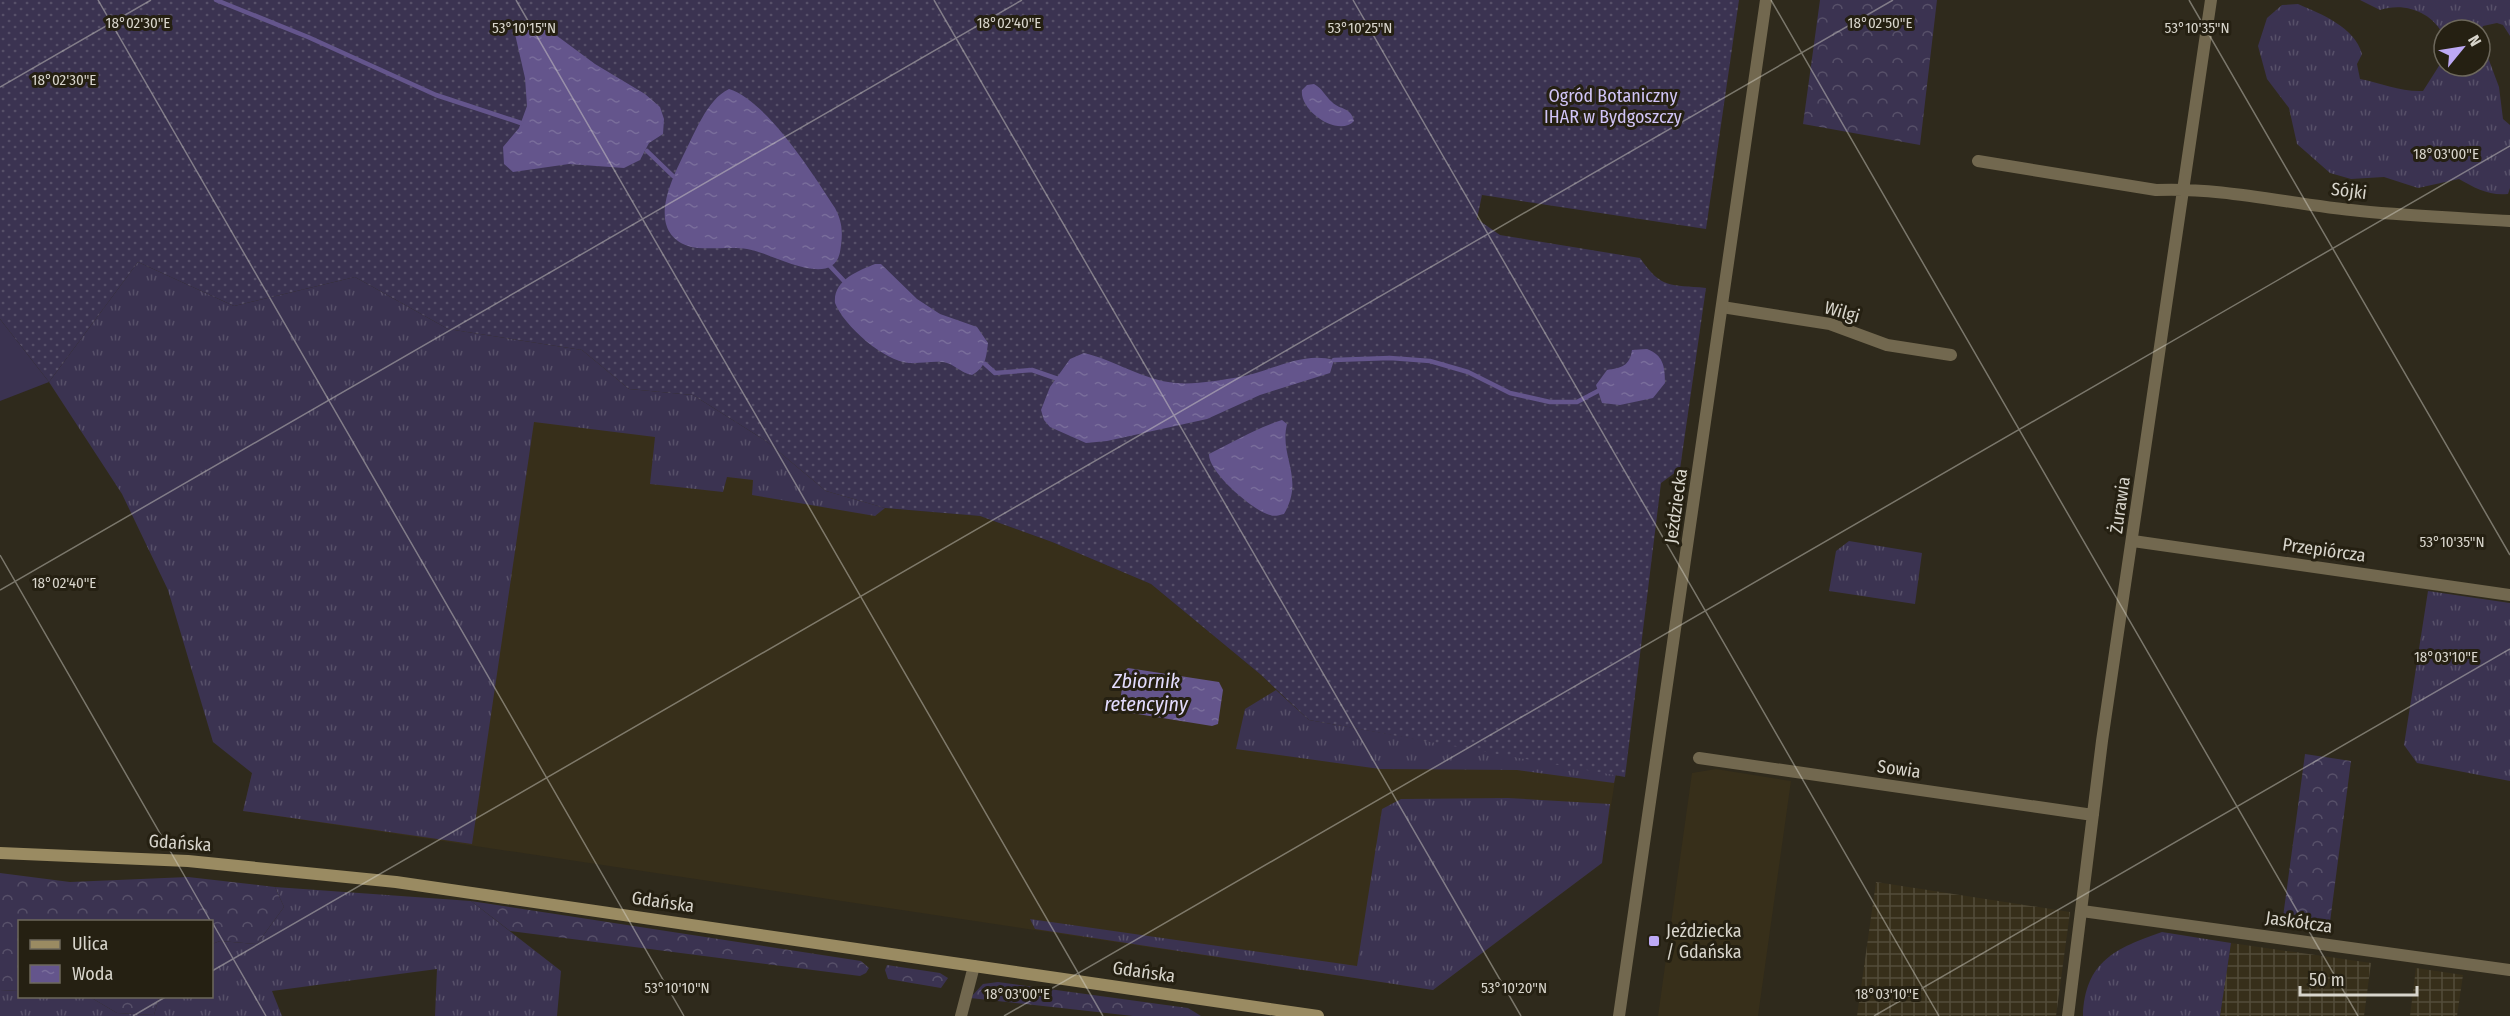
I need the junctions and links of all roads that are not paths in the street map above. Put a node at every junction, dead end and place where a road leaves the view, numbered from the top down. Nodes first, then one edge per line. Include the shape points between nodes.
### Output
1 (1766, 0) edge
2 (2211, 0) edge
3 (1978, 161) dead end
4 (2185, 189) junction
5 (2510, 221) edge
6 (1722, 307) junction
7 (1951, 355) dead end
8 (2133, 541) junction
9 (2510, 595) edge
10 (1699, 758) dead end
11 (2093, 815) junction
12 (0, 853) edge
13 (2082, 911) junction
14 (974, 966) junction
15 (2510, 970) edge
16 (961, 1016) edge
17 (1318, 1016) edge
18 (1619, 1016) edge
19 (2068, 1016) edge

1 - 6 street, Jeździecka
2 - 4 street, Żurawia
3 - 4 street, Sójki via 2156,190
4 - 5 street, Sójki via 2359,211
4 - 8 street, Żurawia
6 - 7 street, Wilgi via 1830,324 1887,345
6 - 18 street, Jeździecka
8 - 9 street, Przepiórcza
8 - 11 street, Żurawia
10 - 11 street, Sowia
11 - 13 street, Żurawia
12 - 14 main road, Gdańska via 188,861 338,874
13 - 15 street, Jaskółcza
13 - 19 street, Żurawia
14 - 16 street
14 - 17 main road, Gdańska

